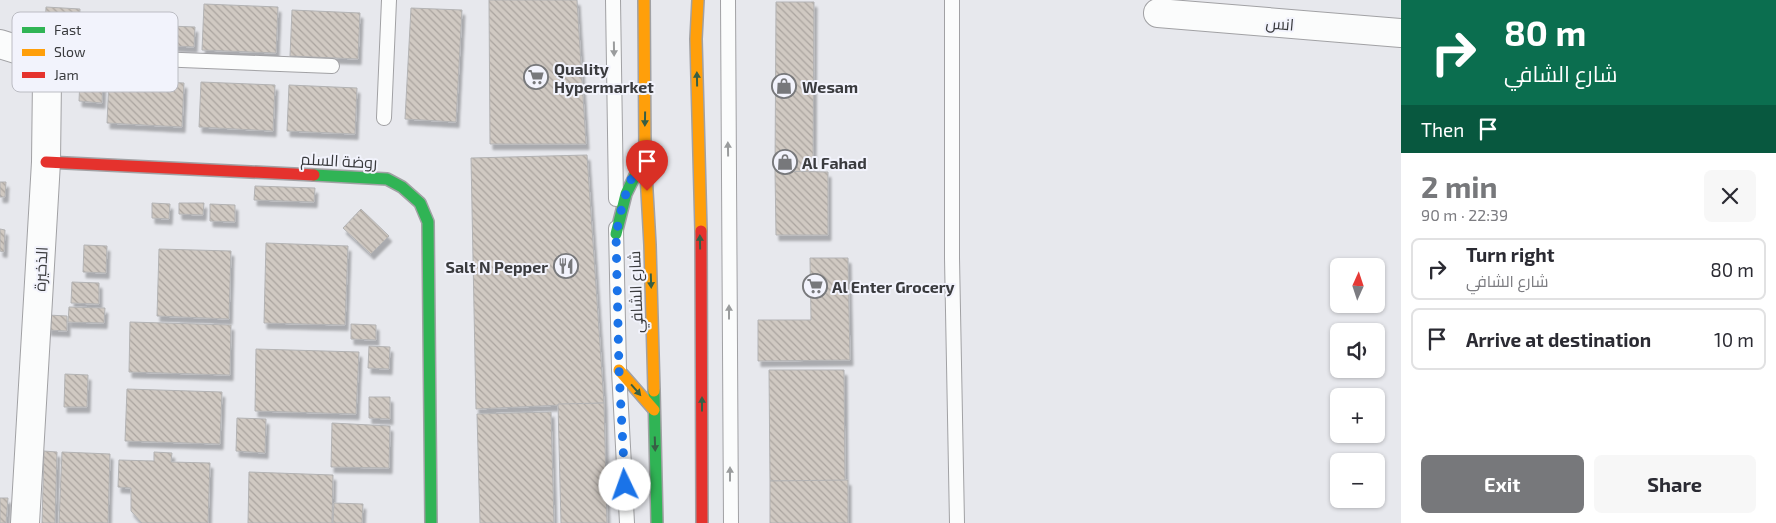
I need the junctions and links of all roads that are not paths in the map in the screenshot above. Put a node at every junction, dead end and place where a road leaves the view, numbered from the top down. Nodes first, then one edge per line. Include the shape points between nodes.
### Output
1 (389, 0) edge
2 (614, 0) edge
3 (644, 0) edge
4 (698, 0) edge
5 (728, 0) edge
6 (952, 0) edge
7 (1158, 13) dead end
8 (1401, 33) edge
9 (0, 44) edge
10 (12, 48) edge
11 (178, 60) edge
12 (332, 66) dead end
13 (47, 92) edge
14 (384, 118) dead end
15 (645, 155) junction
16 (46, 162) junction
17 (616, 234) junction
18 (619, 370) junction
19 (654, 410) junction
20 (26, 523) edge
21 (431, 523) edge
22 (627, 523) edge
23 (657, 523) edge
24 (702, 523) edge
25 (731, 523) edge
26 (957, 523) edge

1 - 14 lane
2 -> 17 lane
3 -> 15 main road, شارع الشافي
24 -> 4 main road
25 -> 5 lane
6 - 26 lane
7 - 8 street, انس
9 - 10 street
11 - 12 lane
13 - 16 street, الذخيرة
15 - 17 main road via 632,177
15 -> 19 main road, شارع الشافي
16 - 20 street, الذخيرة
16 - 21 main road, روضة السلم via 387,179 402,187 420,204 428,222
17 - 18 lane
18 -> 19 main road
18 - 22 lane
19 -> 23 main road, شارع الشافي

